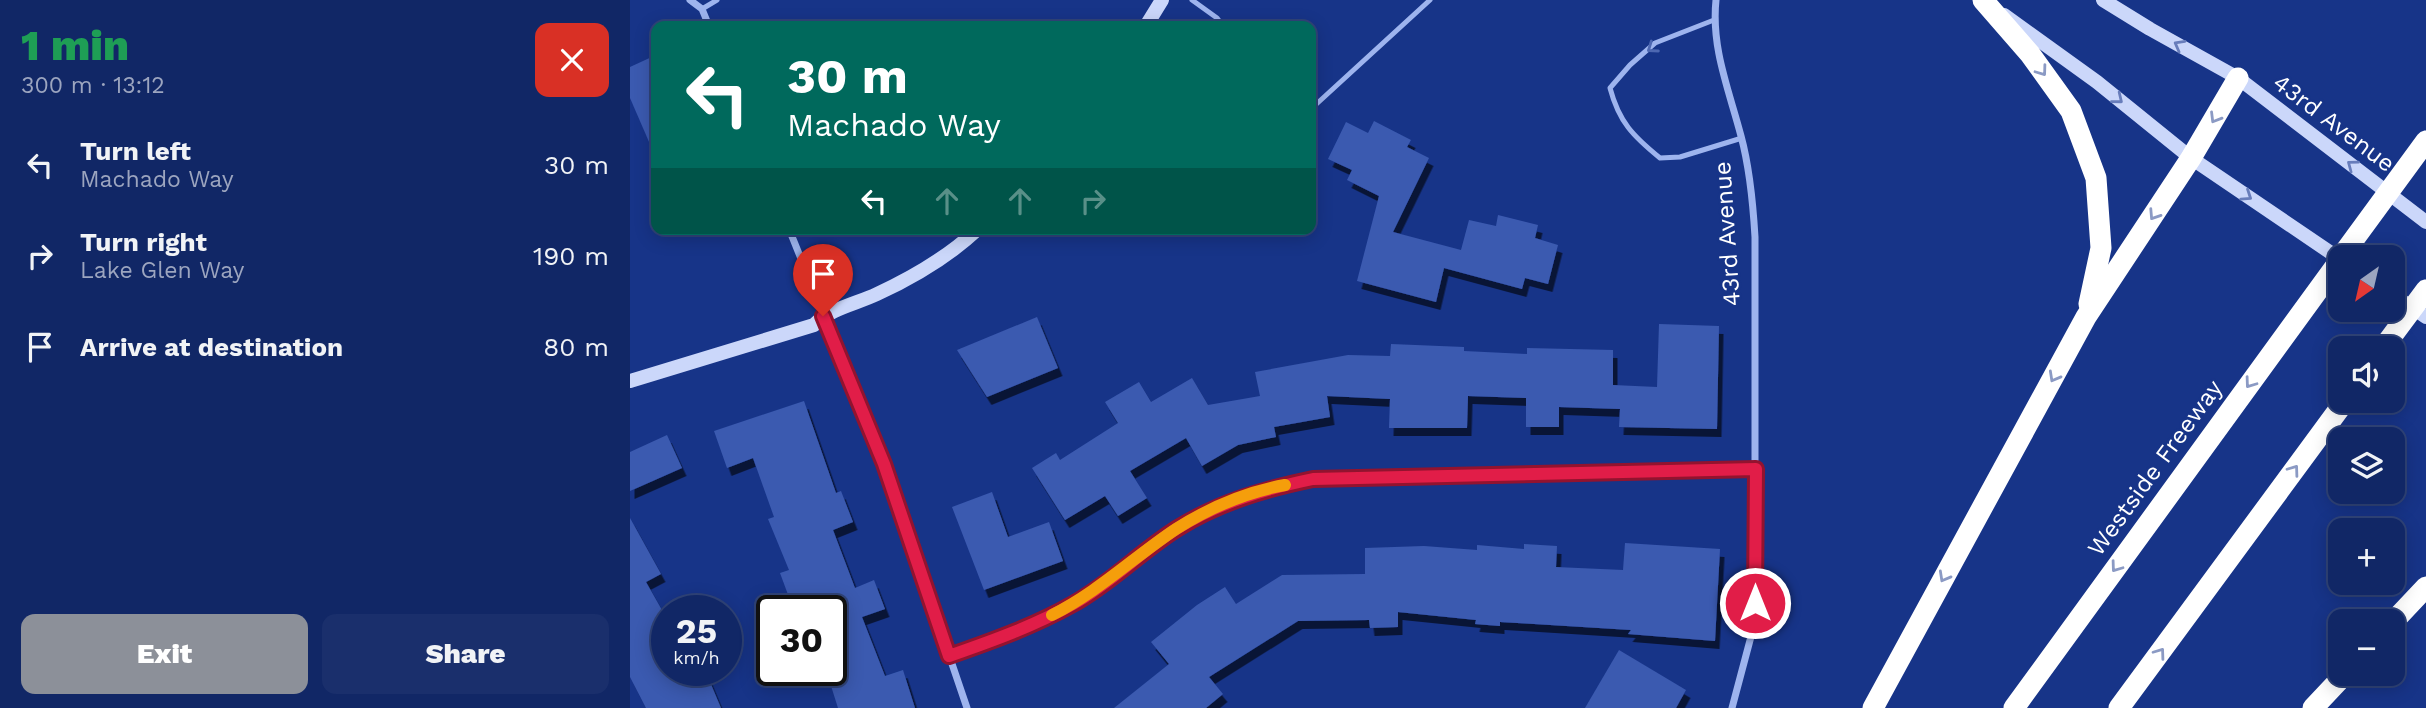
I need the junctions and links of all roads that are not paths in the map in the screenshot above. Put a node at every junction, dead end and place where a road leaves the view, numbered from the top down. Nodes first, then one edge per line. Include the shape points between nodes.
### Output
1 (691, 0) edge
2 (717, 0) edge
3 (1162, 0) edge
4 (1192, 0) edge
5 (1430, 0) edge
6 (1716, 0) edge
7 (1983, 0) edge
8 (2103, 0) edge
9 (702, 9) junction
10 (1714, 20) junction
11 (707, 21) edge
12 (1149, 21) edge
13 (1219, 21) edge
14 (2238, 78) junction
15 (1316, 104) edge
16 (1742, 138) junction
17 (2426, 141) edge
18 (2191, 158) junction
19 (2426, 222) edge
20 (791, 235) edge
21 (972, 235) edge
22 (2350, 245) edge
23 (2328, 250) edge
24 (2328, 275) edge
25 (2426, 290) edge
26 (2405, 303) edge
27 (823, 316) junction
28 (2086, 317) junction
29 (2426, 317) edge
30 (2393, 336) edge
31 (630, 381) edge
32 (2336, 413) edge
33 (1756, 469) junction
34 (2426, 587) edge
35 (2405, 609) edge
36 (949, 656) junction
37 (2334, 686) edge
38 (967, 708) edge
39 (1732, 708) edge
40 (1872, 708) edge
41 (2014, 708) edge
42 (2119, 708) edge
43 (2313, 708) edge

1 - 9 street
2 - 9 lane
3 - 12 main road
4 - 13 lane
5 - 15 lane
6 - 10 street, 43rd Avenue
7 -> 18 main road via 2098,82
7 -> 28 highway via 2071,111 2096,178 2101,248
14 -> 8 main road, 43rd Avenue
9 - 11 street
10 - 16 street, 43rd Avenue via 1717,56
10 -> 16 lane via 1655,43 1610,88 1616,110 1634,138 1660,158 1680,157
14 -> 18 highway
19 -> 14 main road, 43rd Avenue
16 - 33 street, 43rd Avenue via 1755,237
17 - 22 highway, Westside Freeway, bridge
18 -> 23 main road
18 -> 28 highway
20 - 27 street
21 - 27 main road via 916,275
24 -> 41 highway, Westside Freeway
25 - 30 highway, bridge
26 - 29 main road
27 - 31 main road via 814,325
27 - 36 street via 884,464
28 -> 40 highway
42 -> 32 highway
33 - 36 street via 1348,477 1264,489 1177,529 1074,604
33 - 39 street, 43rd Avenue via 1753,629
34 - 35 highway
36 - 38 street
37 - 43 highway

